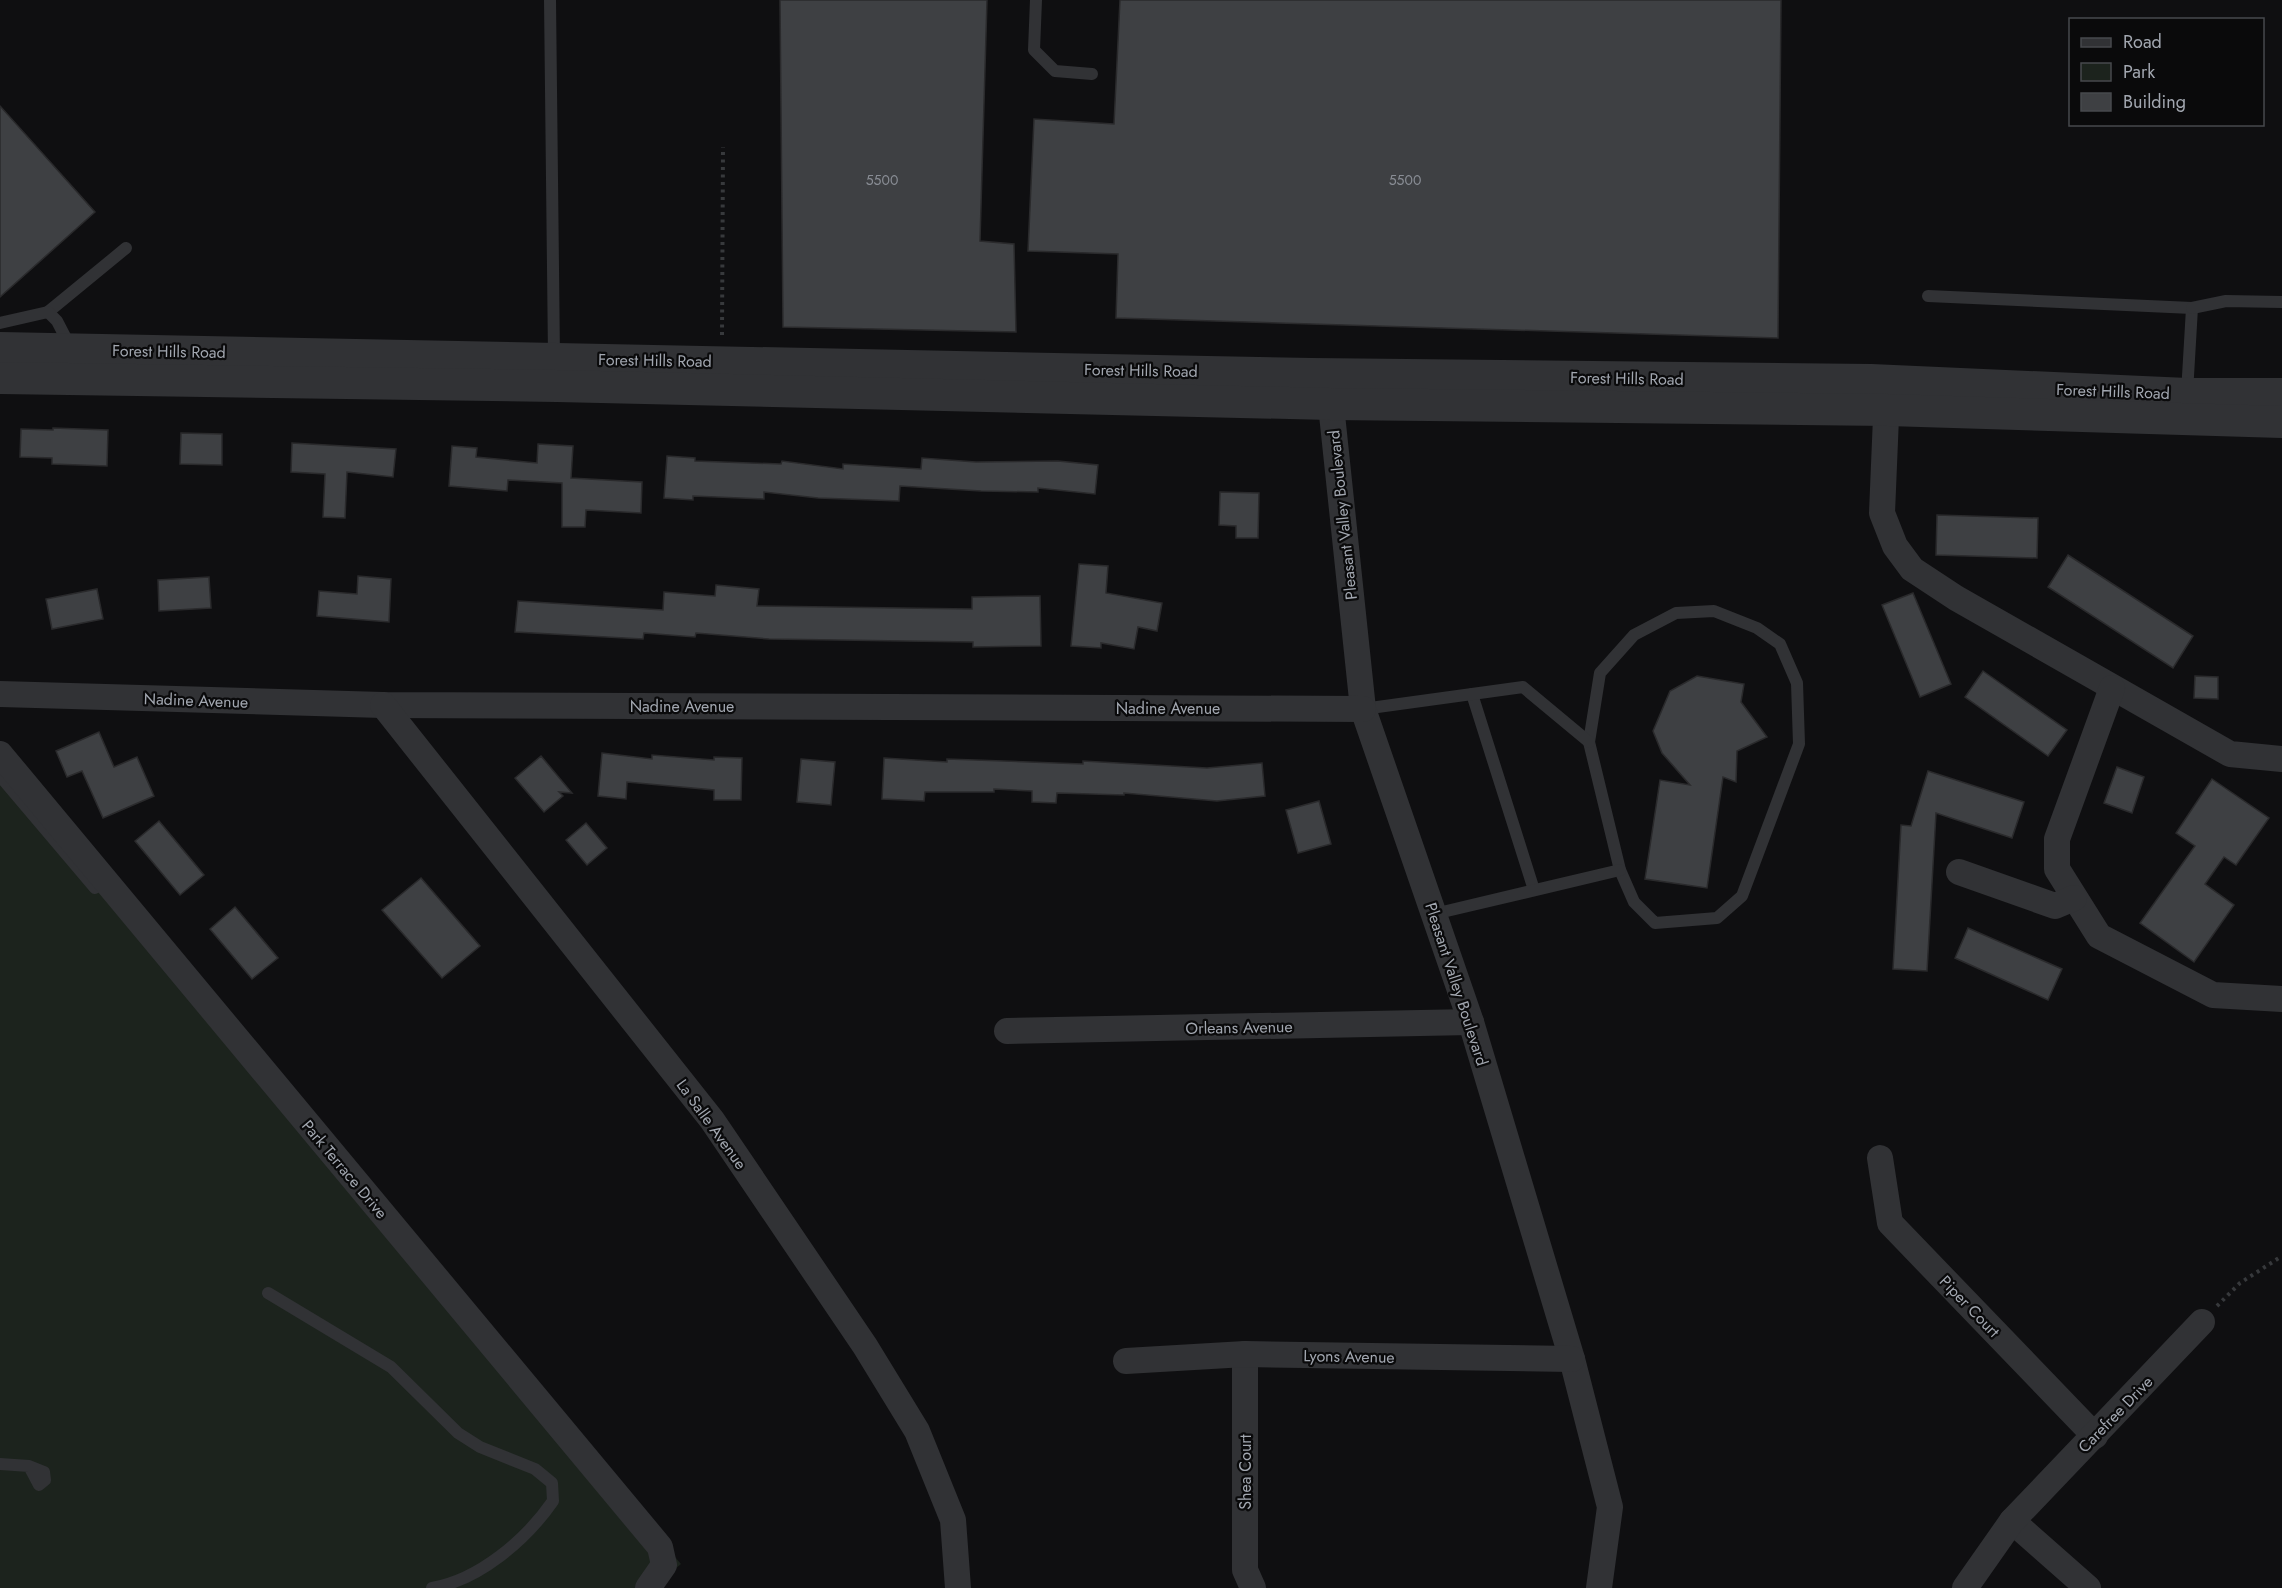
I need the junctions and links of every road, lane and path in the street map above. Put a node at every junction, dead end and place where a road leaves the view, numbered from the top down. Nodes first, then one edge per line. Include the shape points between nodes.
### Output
1 (550, 0) edge
2 (1036, 0) edge
3 (1092, 74) dead end
4 (723, 147) dead end
5 (126, 248) dead end
6 (1928, 296) dead end
7 (2282, 302) edge
8 (2192, 308) junction
9 (48, 312) junction
10 (722, 335) dead end
11 (1, 347) edge
12 (75, 364) junction
13 (556, 372) junction
14 (1329, 389) junction
15 (2282, 394) edge
16 (1888, 395) junction
17 (2186, 407) junction
18 (2282, 422) edge
19 (2112, 688) junction
20 (0, 694) edge
21 (1472, 694) junction
22 (383, 705) junction
23 (1363, 709) junction
24 (1589, 742) junction
25 (0, 754) edge
26 (2282, 759) edge
27 (0, 776) edge
28 (1620, 870) junction
29 (1959, 872) dead end
30 (1534, 890) junction
31 (2074, 898) junction
32 (1434, 914) junction
33 (2282, 999) edge
34 (1471, 1022) junction
35 (1007, 1031) dead end
36 (1880, 1158) dead end
37 (2282, 1256) edge
38 (268, 1293) dead end
39 (2202, 1322) joint
40 (1245, 1354) junction
41 (1572, 1359) junction
42 (1126, 1361) dead end
43 (2095, 1436) junction
44 (0, 1464) edge
45 (29, 1466) dead end
46 (2012, 1521) junction
47 (432, 1588) edge
48 (636, 1588) edge
49 (648, 1588) edge
50 (958, 1588) edge
51 (1253, 1588) edge
52 (1599, 1588) edge
53 (1965, 1588) edge
54 (2088, 1588) edge

1 - 13 lane
2 - 3 lane via 1034,50 1055,71
4 - 10 path
5 - 9 lane
6 - 8 lane
7 - 8 lane via 2226,301
8 - 17 lane
9 - 11 lane
9 - 12 lane via 57,321
11 - 12 street, Forest Hills Road
12 - 13 street, Forest Hills Road
13 - 14 street, Forest Hills Road
14 - 16 street, Forest Hills Road
14 - 23 street, Pleasant Valley Boulevard
15 - 17 street, Forest Hills Road
16 - 17 street, Forest Hills Road
16 - 19 street via 1882,513 1895,546 1912,569
17 - 18 street, Forest Hills Road
19 - 26 street via 2230,754
19 - 31 street via 2057,839 2057,869
20 - 22 street, Nadine Avenue
21 - 23 lane
21 - 24 lane via 1524,687
21 - 30 lane
22 - 23 street, Nadine Avenue
22 - 50 street, La Salle Avenue via 712,1120 865,1346 917,1431 953,1520
23 - 32 street, Pleasant Valley Boulevard
24 - 28 lane
24 - 28 lane via 1600,673 1634,635 1676,613 1714,611 1757,628 1780,644 1797,683 1799,744 1742,896 1717,918 1655,923 1634,902
25 - 49 street, Park Terrace Drive via 660,1547 664,1565
27 - 48 lane via 656,1548 659,1563
28 - 30 lane
29 - 31 street via 2055,906
30 - 32 lane
31 - 33 street via 2099,936 2213,995
32 - 34 street, Pleasant Valley Boulevard
34 - 35 street, Orleans Avenue
34 - 41 street, Pleasant Valley Boulevard
36 - 43 street, Piper Court via 1890,1222
37 - 39 path via 2240,1283
38 - 47 lane via 391,1367 458,1433 480,1447 535,1469 552,1483 553,1501 524,1533 473,1574
39 - 43 street, Carefree Drive
40 - 41 street, Lyons Avenue
40 - 42 street, Lyons Avenue
40 - 51 street, Shea Court via 1245,1570
41 - 52 street, Pleasant Valley Boulevard via 1610,1507
43 - 46 street, Carefree Drive
44 - 45 lane
46 - 53 street, Carefree Drive
46 - 54 street

